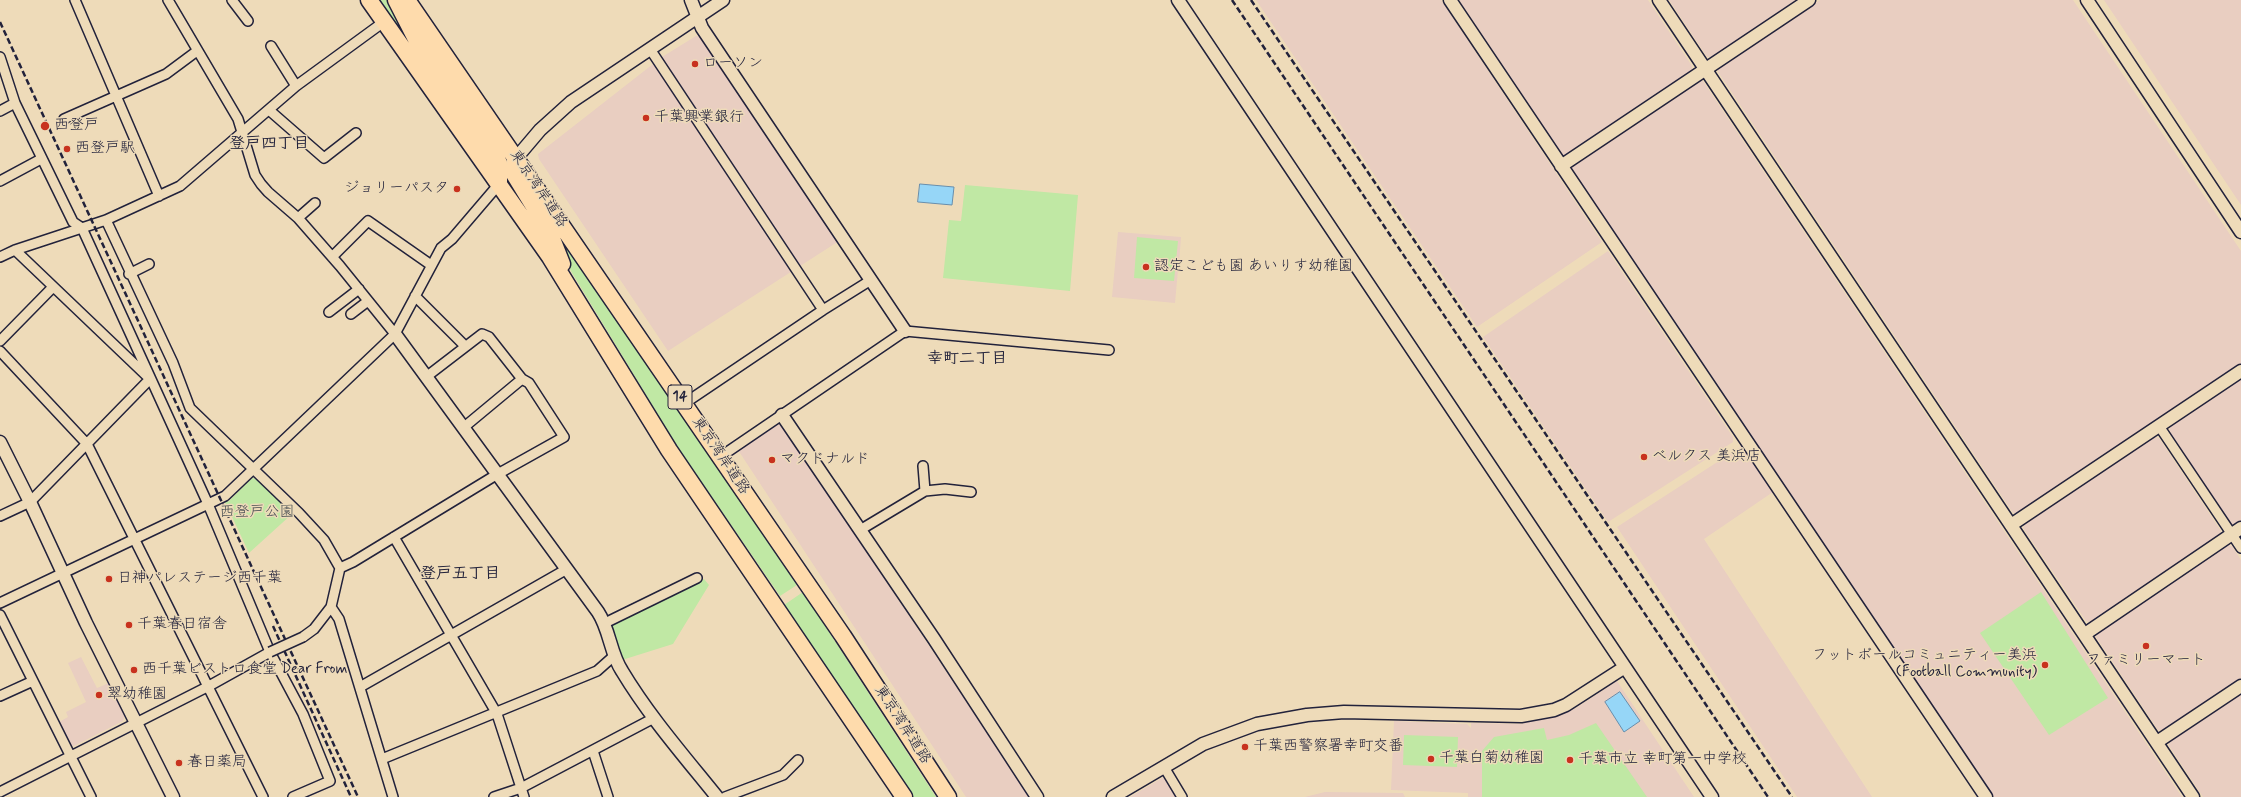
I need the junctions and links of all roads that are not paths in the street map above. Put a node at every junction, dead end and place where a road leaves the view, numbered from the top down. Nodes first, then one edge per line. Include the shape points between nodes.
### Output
1 (75, 0) edge
2 (168, 0) edge
3 (232, 0) edge
4 (369, 0) edge
5 (396, 0) edge
6 (407, 0) edge
7 (692, 0) edge
8 (724, 0) edge
9 (1178, 0) edge
10 (1450, 0) edge
11 (1658, 0) edge
12 (1809, 0) edge
13 (2087, 0) edge
14 (698, 17) junction
15 (248, 21) dead end
16 (385, 21) junction
17 (271, 46) dead end
18 (650, 49) junction
19 (197, 51) junction
20 (0, 58) edge
21 (1705, 70) junction
22 (296, 86) junction
23 (117, 97) junction
24 (15, 103) junction
25 (269, 110) junction
26 (0, 111) edge
27 (64, 119) dead end
28 (356, 133) dead end
29 (242, 135) junction
30 (516, 157) junction
31 (41, 159) junction
32 (1561, 166) junction
33 (0, 181) edge
34 (498, 184) junction
35 (159, 196) junction
36 (315, 202) dead end
37 (298, 218) junction
38 (106, 220) junction
39 (82, 228) junction
40 (2241, 232) edge
41 (15, 250) junction
42 (332, 257) junction
43 (0, 258) edge
44 (149, 264) dead end
45 (431, 265) junction
46 (129, 274) junction
47 (871, 280) junction
48 (53, 287) junction
49 (570, 287) junction
50 (359, 289) junction
51 (415, 296) junction
52 (368, 301) junction
53 (823, 310) junction
54 (329, 312) dead end
55 (351, 314) dead end
56 (905, 331) junction
57 (395, 334) junction
58 (0, 342) edge
59 (465, 346) junction
60 (1109, 350) dead end
61 (0, 352) edge
62 (2241, 371) edge
63 (426, 377) junction
64 (150, 379) junction
65 (522, 379) junction
66 (685, 403) junction
67 (782, 415) junction
68 (2159, 426) junction
69 (463, 428) junction
70 (0, 442) edge
71 (87, 444) junction
72 (720, 457) junction
73 (923, 466) dead end
74 (255, 469) junction
75 (496, 475) junction
76 (924, 491) junction
77 (971, 492) dead end
78 (30, 502) junction
79 (208, 504) junction
80 (0, 516) edge
81 (2011, 525) junction
82 (865, 527) dead end
83 (2237, 532) edge
84 (394, 537) junction
85 (135, 539) junction
86 (2241, 548) edge
87 (340, 568) junction
88 (567, 569) junction
89 (64, 573) junction
90 (696, 578) dead end
91 (0, 604) edge
92 (331, 607) junction
93 (0, 615) edge
94 (605, 623) junction
95 (2085, 634) junction
96 (452, 635) junction
97 (270, 652) junction
98 (615, 655) junction
99 (1625, 667) junction
100 (33, 681) junction
101 (208, 686) junction
102 (2241, 686) edge
103 (360, 687) junction
104 (0, 696) edge
105 (497, 714) junction
106 (654, 718) junction
107 (136, 723) junction
108 (2157, 742) junction
109 (593, 751) junction
110 (71, 756) junction
111 (382, 759) junction
112 (798, 760) dead end
113 (1164, 767) junction
114 (0, 792) edge
115 (522, 793) edge
116 (91, 797) edge
117 (173, 797) edge
118 (263, 797) edge
119 (293, 797) edge
120 (393, 797) edge
121 (494, 797) edge
122 (608, 797) edge
123 (717, 797) edge
124 (725, 797) edge
125 (904, 797) edge
126 (948, 797) edge
127 (1037, 797) edge
128 (1113, 797) edge
129 (1182, 797) edge
130 (1712, 797) edge
131 (1986, 797) edge
132 (2193, 797) edge

1 - 23 street
2 - 19 street
3 - 15 street
4 - 16 highway, 東京湾岸道路 / 14
5 - 34 highway via 417,41 495,155 499,169
6 - 30 highway, 東京湾岸道路 / 14
7 - 14 street
8 - 14 street
9 - 99 street
10 - 32 street
11 - 21 street
12 - 21 street
13 - 40 street
14 - 18 street
14 - 47 street via 706,34
16 - 22 street
16 - 34 highway, 東京湾岸道路 / 14
17 - 22 street
18 - 30 street via 571,102 540,130
18 - 53 street
19 - 23 street via 174,70
19 - 29 street via 238,119
20 - 24 street
21 - 32 street
21 - 81 street
22 - 25 street
23 - 27 street
23 - 35 street
24 - 26 street
24 - 31 street
25 - 28 street via 324,158
25 - 29 street
29 - 35 street via 184,183
29 - 37 street via 261,184
30 - 34 street
30 - 49 highway via 514,174 549,231
30 - 66 highway, 東京湾岸道路 / 14
31 - 33 street
31 - 39 street via 73,222
32 - 131 street
34 - 45 street via 452,239 441,248
34 - 49 highway, 東京湾岸道路 / 14
35 - 38 street
36 - 37 street
37 - 42 street
38 - 39 street
38 - 46 street
39 - 41 street
39 - 64 street
41 - 43 street
41 - 48 street
42 - 45 street via 368,221
42 - 50 street
44 - 46 street
45 - 51 street
46 - 74 street via 173,363 190,408 223,442
47 - 53 street
47 - 56 street
48 - 58 street
48 - 64 street
49 - 125 highway, 東京湾岸道路 / 14 via 669,450
50 - 52 street
50 - 54 street
51 - 57 street
51 - 59 street
52 - 55 street
52 - 57 street
53 - 66 street
56 - 60 street
56 - 67 street
57 - 63 street
57 - 74 street
59 - 63 street
59 - 65 street via 482,334 489,337
61 - 71 street
62 - 68 street
63 - 69 street
64 - 71 street
64 - 79 street
65 - 69 street
65 - 75 street via 529,383 564,437
66 - 72 highway, 東京湾岸道路 / 14
67 - 72 street
67 - 127 street via 934,639
68 - 81 street
68 - 83 street
69 - 75 street
70 - 78 street
71 - 78 street
71 - 85 street
72 - 126 highway, 東京湾岸道路 / 14 via 848,642
73 - 76 street
74 - 79 street via 226,496
74 - 87 street via 324,540
75 - 84 street
75 - 88 street
76 - 77 street via 945,489
76 - 82 street
78 - 80 street
78 - 89 street
79 - 85 street
79 - 97 street
81 - 95 street
83 - 86 street
83 - 95 street
84 - 87 street
84 - 96 street
85 - 89 street
85 - 101 street
87 - 92 street
88 - 94 street
88 - 96 street
89 - 91 street
89 - 107 street via 86,624
90 - 94 street
92 - 97 street, bridge via 314,629
92 - 103 street via 339,619
93 - 100 street
94 - 98 street
95 - 108 street
96 - 103 street
96 - 105 street
97 - 101 street
97 - 119 street via 303,714 330,782
98 - 105 street via 597,671
98 - 106 street via 621,670
99 - 113 street via 1566,704 1541,713 1505,717 1374,712 1307,715 1257,724 1234,732 1203,744
99 - 130 street
100 - 104 street
100 - 110 street
101 - 107 street
101 - 118 street
102 - 108 street
103 - 111 street
105 - 111 street
105 - 115 street
106 - 109 street
106 - 123 street
107 - 110 street
107 - 117 street
108 - 132 street
109 - 115 street
109 - 122 street
110 - 114 street
110 - 116 street
111 - 120 street
112 - 124 street via 783,775
113 - 128 street
113 - 129 street
115 - 121 street

